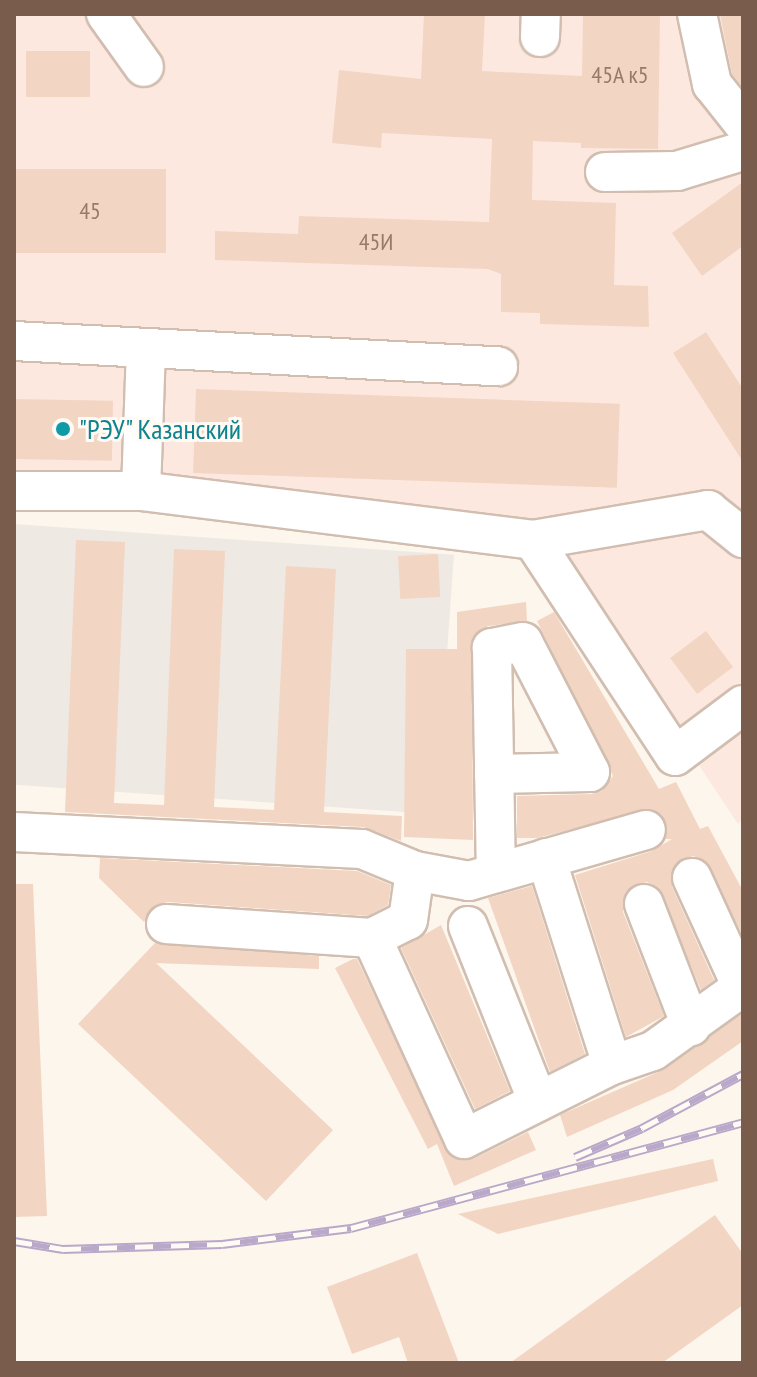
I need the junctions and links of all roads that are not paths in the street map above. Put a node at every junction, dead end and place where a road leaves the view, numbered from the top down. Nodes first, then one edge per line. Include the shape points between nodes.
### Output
1 (106, 14) edge
2 (697, 14) edge
3 (144, 67) dead end
4 (743, 123) edge
5 (743, 151) edge
6 (605, 172) dead end
7 (14, 341) edge
8 (146, 349) junction
9 (498, 366) dead end
10 (14, 491) edge
11 (141, 491) junction
12 (743, 538) edge
13 (533, 540) junction
14 (743, 705) edge
15 (494, 774) dead end
16 (646, 830) dead end
17 (14, 832) edge
18 (546, 858) junction
19 (415, 871) junction
20 (496, 873) junction
21 (692, 878) dead end
22 (644, 904) dead end
23 (166, 924) dead end
24 (468, 926) dead end
25 (372, 938) junction
26 (691, 1026) junction
27 (612, 1065) junction
28 (538, 1102) junction

1 - 3 lane
2 - 4 lane via 712,84
5 - 6 lane via 677,171
7 - 8 lane
8 - 9 lane
8 - 11 lane
10 - 11 lane
11 - 13 lane
12 - 13 lane via 708,510
13 - 14 lane via 675,756
15 - 20 lane
16 - 18 lane
17 - 19 lane via 362,849
18 - 20 lane
18 - 27 lane
19 - 20 lane via 469,881
19 - 25 lane via 408,920
21 - 26 lane via 742,987
22 - 26 lane
23 - 25 lane
24 - 28 lane
25 - 28 lane via 464,1139
26 - 27 lane via 653,1051
27 - 28 lane

